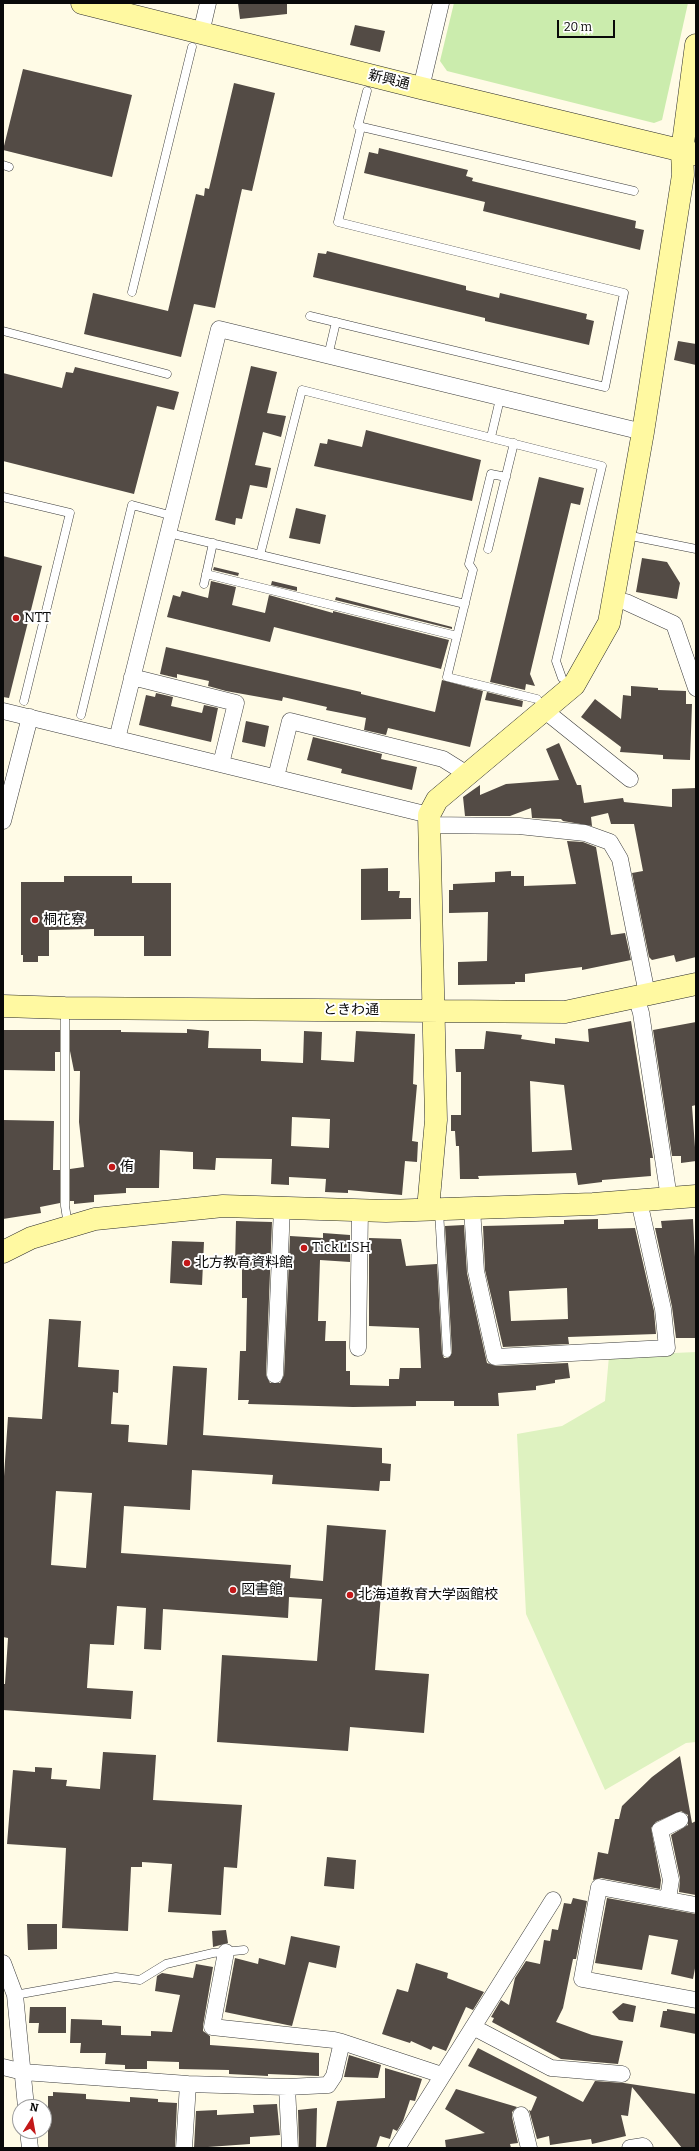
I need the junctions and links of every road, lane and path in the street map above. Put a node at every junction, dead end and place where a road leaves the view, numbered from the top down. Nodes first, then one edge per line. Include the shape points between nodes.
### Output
1 (82, 3) edge
2 (208, 3) edge
3 (441, 3) edge
4 (196, 40) junction
5 (696, 46) edge
6 (421, 88) junction
7 (367, 91) dead end
8 (361, 127) junction
9 (689, 153) edge
10 (634, 191) dead end
11 (132, 292) dead end
12 (310, 316) dead end
13 (336, 322) junction
14 (3, 331) edge
15 (328, 356) junction
16 (167, 374) dead end
17 (500, 399) junction
18 (643, 432) junction
19 (491, 437) junction
20 (514, 443) junction
21 (506, 477) junction
22 (3, 497) edge
23 (173, 516) junction
24 (169, 533) junction
25 (625, 534) junction
26 (213, 543) junction
27 (488, 549) dead end
28 (696, 549) edge
29 (260, 555) junction
30 (206, 574) junction
31 (204, 584) dead end
32 (615, 600) junction
33 (465, 604) junction
34 (457, 636) junction
35 (132, 677) junction
36 (562, 678) dead end
37 (696, 688) edge
38 (24, 701) dead end
39 (540, 705) junction
40 (3, 711) edge
41 (81, 715) dead end
42 (30, 717) junction
43 (117, 739) junction
44 (221, 764) junction
45 (467, 774) junction
46 (276, 777) junction
47 (630, 779) dead end
48 (4, 814) edge
49 (429, 820) junction
50 (696, 984) edge
51 (642, 995) junction
52 (3, 1006) edge
53 (65, 1008) junction
54 (435, 1010) junction
55 (696, 1196) edge
56 (668, 1198) junction
57 (638, 1201) junction
58 (282, 1207) junction
59 (472, 1208) junction
60 (434, 1209) junction
61 (360, 1210) junction
62 (68, 1226) junction
63 (3, 1252) edge
64 (358, 1348) dead end
65 (447, 1354) dead end
66 (275, 1375) dead end
67 (680, 1820) dead end
68 (668, 1899) junction
69 (553, 1900) dead end
70 (696, 1905) edge
71 (244, 1950) dead end
72 (226, 1952) junction
73 (3, 1962) edge
74 (15, 1995) junction
75 (696, 2000) edge
76 (473, 2027) junction
77 (342, 2042) junction
78 (3, 2067) edge
79 (23, 2072) junction
80 (622, 2074) dead end
81 (442, 2075) junction
82 (188, 2084) junction
83 (287, 2087) junction
84 (25, 2099) edge
85 (521, 2114) dead end
86 (184, 2148) edge
87 (290, 2148) edge
88 (397, 2148) edge
89 (529, 2148) edge
90 (630, 2148) edge
91 (645, 2148) edge

1 - 4 street, 新興通
2 - 4 street
3 - 6 street
4 - 6 street, 新興通
4 - 11 lane
5 - 9 street
6 - 9 street, 新興通
7 - 8 lane via 358,126
8 - 10 lane
8 - 13 lane via 338,222 624,293 605,387
9 - 18 street via 683,175
12 - 13 lane
13 - 15 lane
14 - 16 lane
15 - 17 street
15 - 23 street via 219,329
17 - 18 street
17 - 19 lane
18 - 25 street
19 - 20 lane
19 - 29 lane via 302,390
20 - 21 lane
20 - 36 lane via 602,466 556,661
21 - 27 lane
21 - 33 lane via 491,474 469,564 473,570
22 - 38 lane via 70,513
23 - 24 street
23 - 41 lane via 132,505
24 - 26 lane
24 - 35 street
25 - 28 lane
25 - 32 street
26 - 29 lane
26 - 30 lane
29 - 33 lane
30 - 31 lane
30 - 34 lane
32 - 37 street via 626,602 674,624
32 - 39 street via 609,623 574,685
33 - 34 lane
34 - 39 lane via 448,677
35 - 43 street
35 - 44 street via 236,703
39 - 45 street
39 - 47 street
40 - 42 street
42 - 43 street
42 - 48 street
43 - 44 street
44 - 46 street
45 - 46 street via 443,759 290,720
45 - 49 street via 437,800
46 - 49 street
49 - 51 street via 585,832 610,842 620,859
49 - 54 street
50 - 51 street, ときわ通
51 - 54 street, ときわ通 via 565,1012
51 - 56 street via 641,1013
52 - 53 street, ときわ通
53 - 54 street, ときわ通
53 - 62 lane via 65,1206
54 - 60 street
55 - 56 street
56 - 57 street
57 - 59 street
57 - 59 street via 663,1309 667,1348 495,1358 476,1271
58 - 61 street
58 - 62 street via 223,1206 173,1210 95,1219
58 - 66 street
59 - 60 street
60 - 61 street
60 - 65 lane
61 - 64 street
62 - 63 street via 31,1238
67 - 68 street via 660,1830 671,1880
68 - 70 street
68 - 75 street via 599,1887 582,1979
69 - 76 street
71 - 72 lane
72 - 74 lane via 166,1964 140,1980 116,1977
72 - 77 street via 212,2027
73 - 74 street
74 - 79 street
76 - 80 street via 551,2068
76 - 81 street
77 - 81 street
77 - 83 street via 334,2076 328,2085
78 - 79 street
79 - 82 street
79 - 84 street
81 - 88 street
82 - 83 street
82 - 86 street
83 - 87 street
85 - 89 street
90 - 91 street

